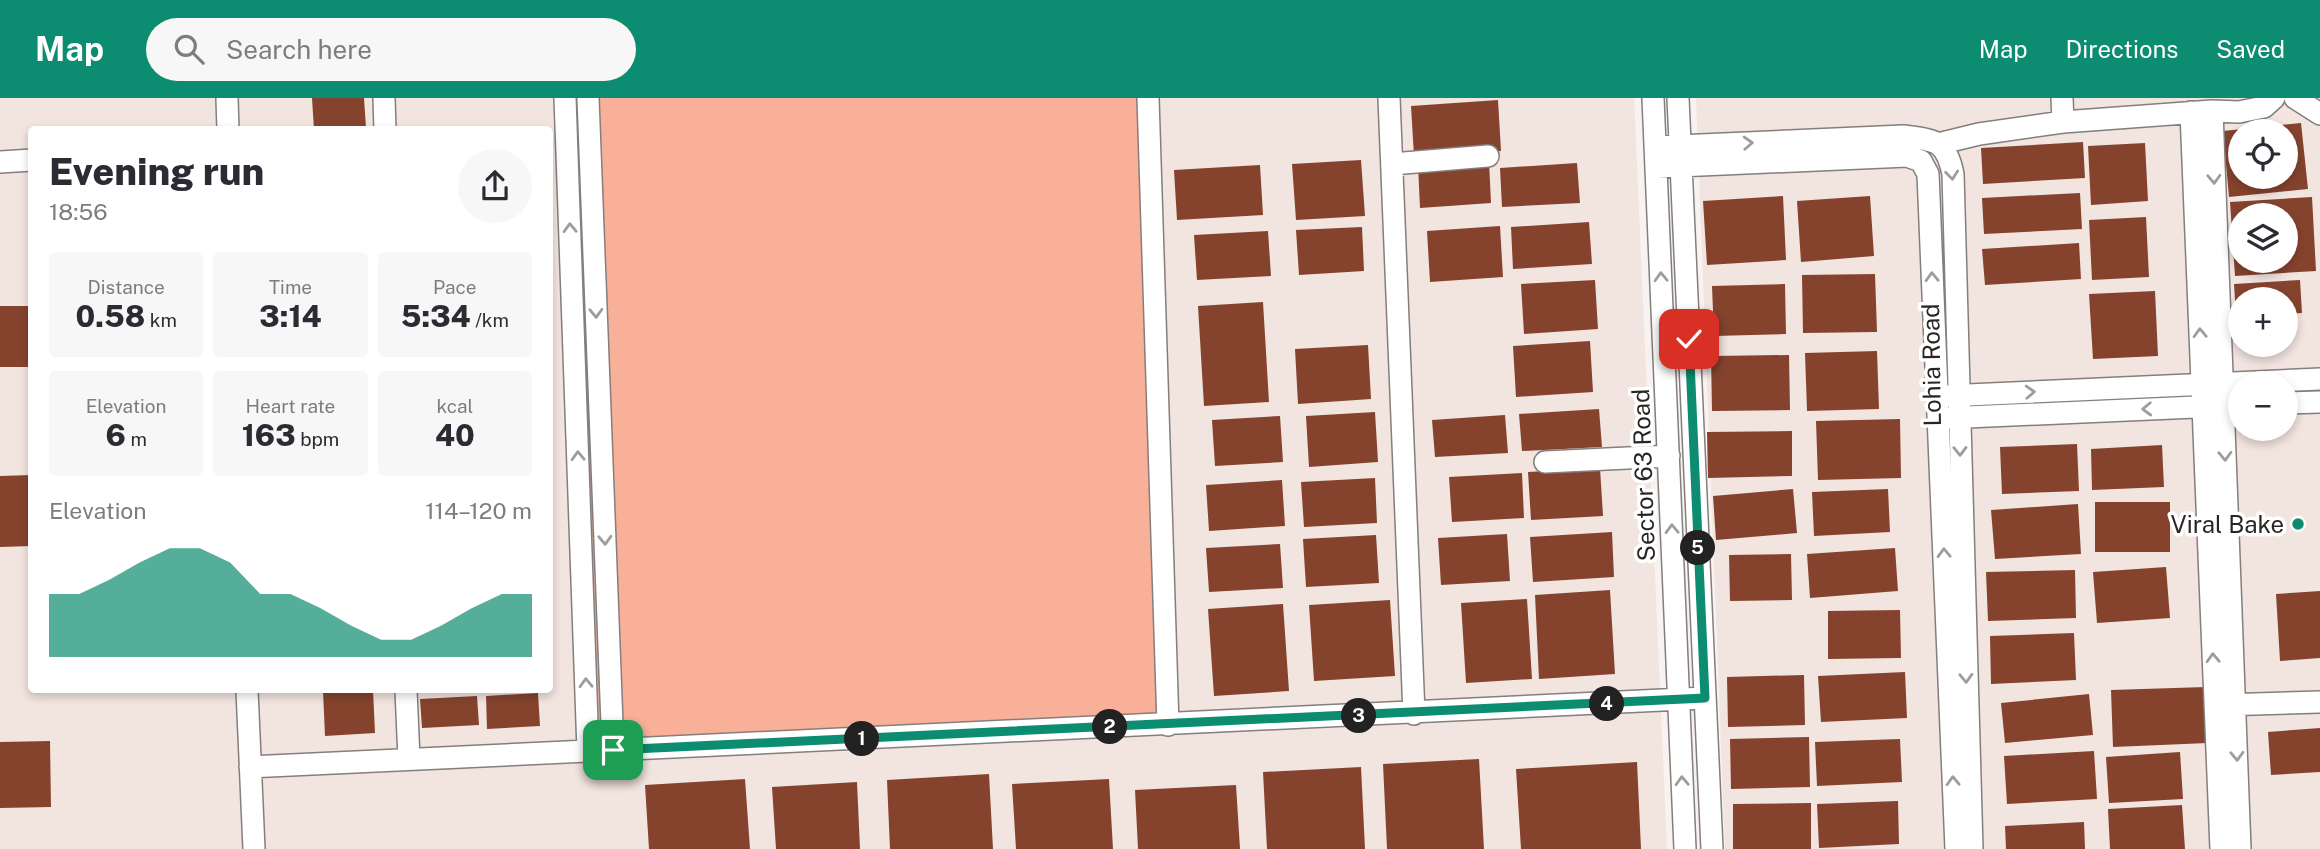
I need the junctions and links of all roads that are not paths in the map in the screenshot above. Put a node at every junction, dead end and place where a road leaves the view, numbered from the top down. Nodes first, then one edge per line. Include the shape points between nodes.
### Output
1 (227, 98) edge
2 (384, 98) edge
3 (565, 98) edge
4 (588, 98) edge
5 (1148, 98) edge
6 (1389, 98) edge
7 (1653, 98) edge
8 (1678, 98) edge
9 (2062, 98) edge
10 (2274, 98) edge
11 (2295, 98) edge
12 (2202, 112) junction
13 (2320, 114) edge
14 (2063, 121) junction
15 (228, 126) edge
16 (385, 126) edge
17 (589, 134) junction
18 (558, 135) edge
19 (1938, 144) junction
20 (1680, 155) junction
21 (1488, 156) dead end
22 (1656, 157) junction
23 (28, 160) edge
24 (0, 162) edge
25 (1392, 164) junction
26 (2320, 379) edge
27 (2212, 384) junction
28 (1948, 396) junction
29 (2320, 402) edge
30 (2298, 403) edge
31 (2222, 406) edge
32 (1949, 418) junction
33 (1669, 456) junction
34 (1545, 462) dead end
35 (247, 693) edge
36 (407, 693) edge
37 (1705, 698) junction
38 (1679, 700) junction
39 (2320, 702) edge
40 (2225, 705) junction
41 (1414, 714) junction
42 (1168, 725) junction
43 (613, 750) junction
44 (588, 751) junction
45 (409, 759) junction
46 (250, 766) junction
47 (254, 849) edge
48 (1685, 849) edge
49 (1712, 849) edge
50 (1956, 849) edge
51 (1972, 849) edge
52 (2221, 849) edge
53 (2240, 849) edge

1 - 15 street
2 - 16 street
3 - 18 street
4 - 17 street
5 - 42 street
6 - 25 street
7 - 22 street, Sector 63 Road
8 - 20 street, Sector 63 Road
9 - 14 street
10 - 12 street via 2264,107 2239,112
11 - 13 street
12 - 14 street
12 - 27 street
14 - 19 street
17 - 18 street
17 -> 43 street
44 -> 18 street
20 -> 19 street via 1903,136
19 -> 28 street, Lohia Road via 1949,154 1953,174
20 - 22 street
28 -> 20 street, Lohia Road via 1928,174 1921,161 1907,156
20 - 37 street, Sector 63 Road
21 - 25 street
33 -> 22 street, Sector 63 Road
23 - 24 street
25 - 41 street
26 - 27 street
28 -> 27 street
27 - 31 street
28 - 32 street, Lohia Road
29 - 30 street
31 -> 32 street
31 - 40 street
50 -> 32 street, Lohia Road
32 -> 51 street, Lohia Road
33 - 34 street
38 -> 33 street, Sector 63 Road
35 - 46 street
36 - 45 street
37 - 38 street
37 - 49 street, Sector 63 Road
38 - 41 street
48 -> 38 street, Sector 63 Road
39 - 40 street
40 - 52 street
40 -> 53 street
41 - 42 street
42 - 43 street
43 - 44 street
44 - 45 street
45 - 46 street
46 - 47 street

